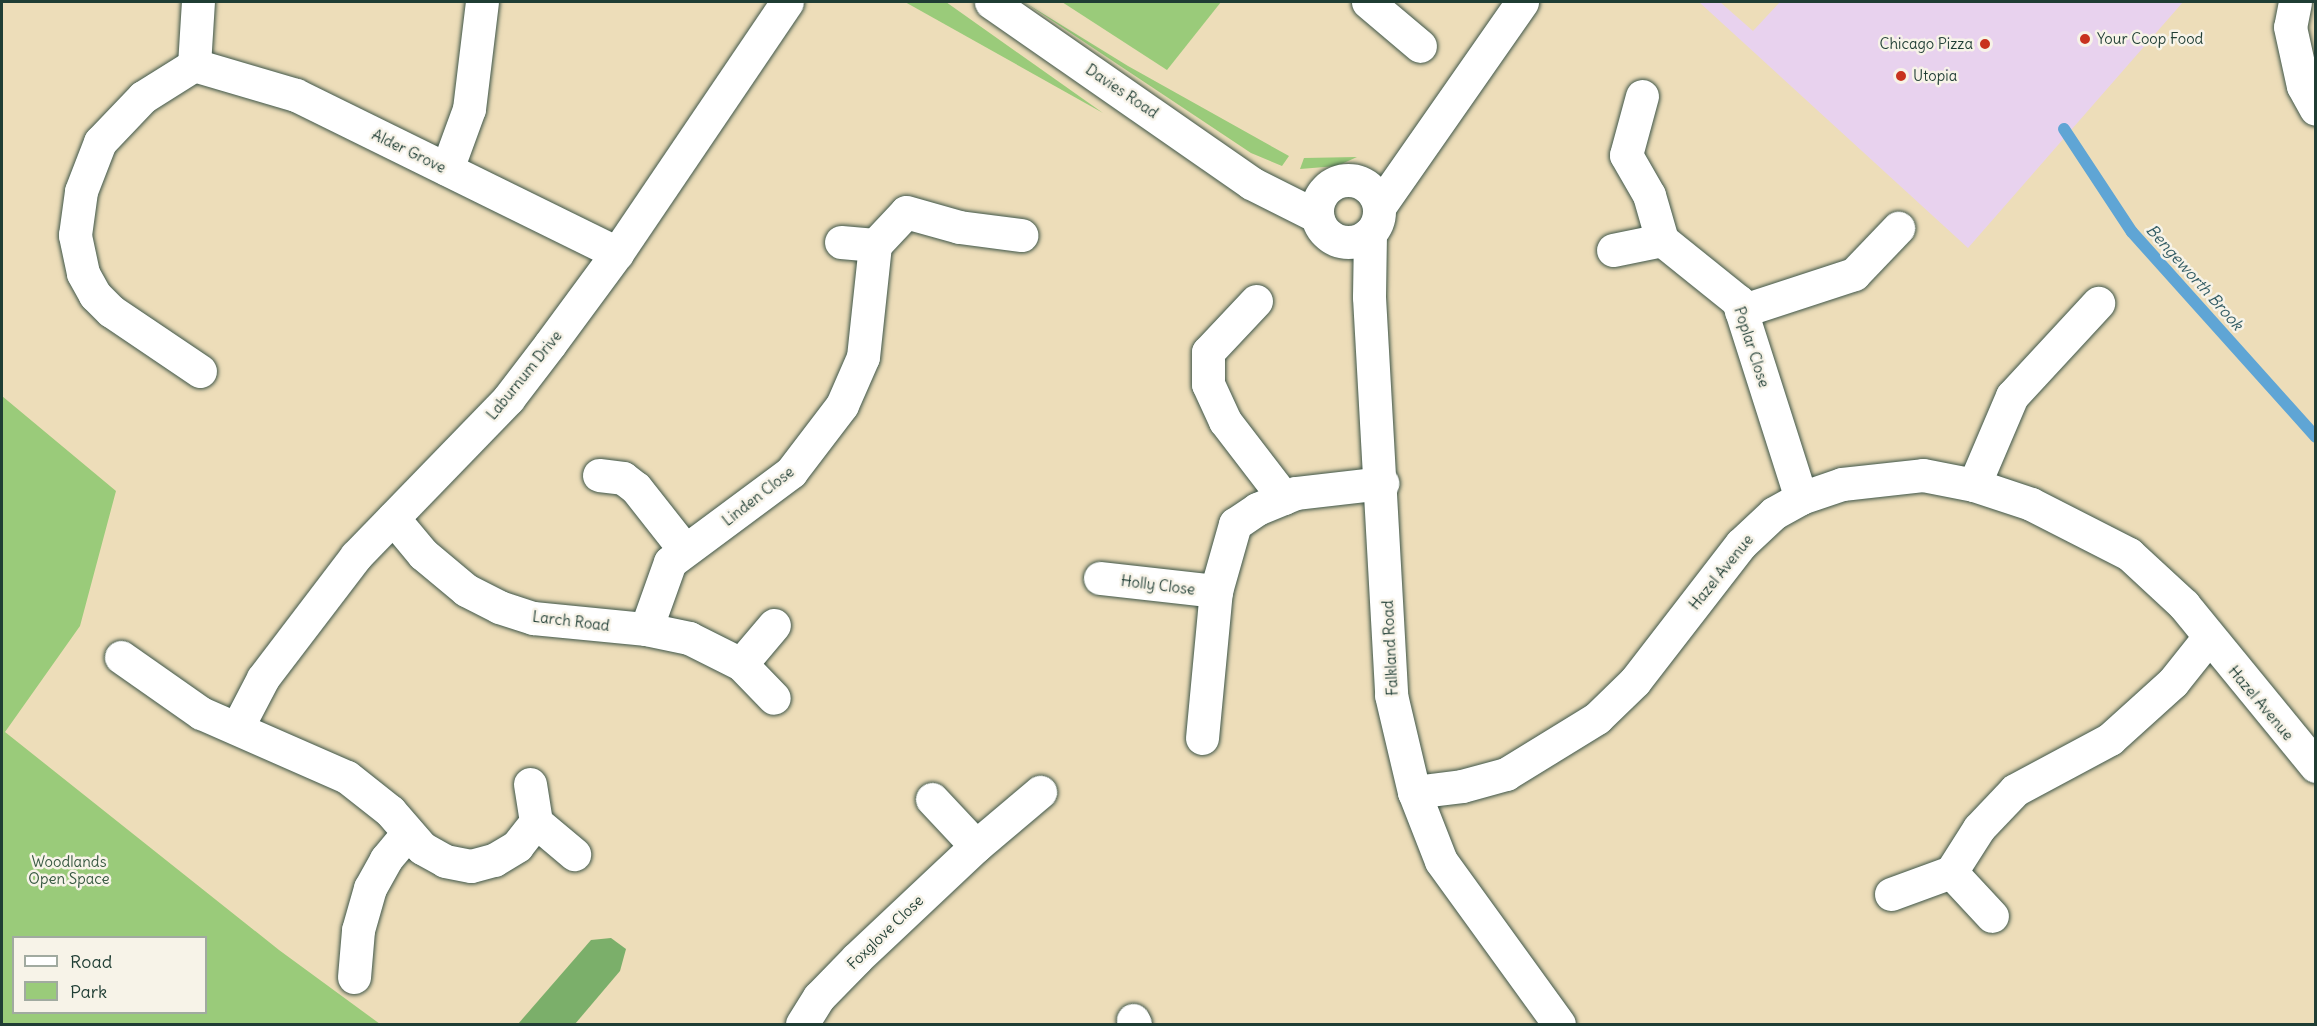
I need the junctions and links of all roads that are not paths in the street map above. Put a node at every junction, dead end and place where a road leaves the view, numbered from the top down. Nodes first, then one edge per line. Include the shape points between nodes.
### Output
1 (198, 2) edge
2 (482, 2) edge
3 (787, 2) edge
4 (991, 2) edge
5 (1368, 2) edge
6 (1522, 2) edge
7 (2295, 2) edge
8 (1420, 46) dead end
9 (194, 65) junction
10 (1642, 96) dead end
11 (2316, 109) edge
12 (447, 169) junction
13 (1370, 207) junction
14 (1326, 214) junction
15 (1898, 228) dead end
16 (1021, 235) dead end
17 (1662, 240) junction
18 (841, 242) dead end
19 (875, 245) junction
20 (1613, 250) dead end
21 (617, 254) junction
22 (1369, 297) junction
23 (1256, 301) dead end
24 (2098, 303) dead end
25 (1741, 311) junction
26 (200, 371) dead end
27 (598, 474) dead end
28 (1382, 483) junction
29 (1974, 485) junction
30 (1284, 498) junction
31 (1801, 498) junction
32 (393, 518) junction
33 (684, 549) junction
34 (1100, 578) dead end
35 (1216, 591) junction
36 (774, 625) dead end
37 (646, 629) junction
38 (2208, 638) junction
39 (121, 657) dead end
40 (741, 663) junction
41 (774, 698) dead end
42 (237, 728) junction
43 (1202, 738) dead end
44 (2316, 766) edge
45 (530, 784) dead end
46 (1040, 792) dead end
47 (1414, 792) junction
48 (932, 798) dead end
49 (536, 822) junction
50 (408, 833) junction
51 (976, 846) junction
52 (574, 854) dead end
53 (1951, 872) junction
54 (1892, 894) dead end
55 (1992, 916) dead end
56 (354, 977) dead end
57 (802, 1024) edge
58 (1560, 1024) edge

1 - 9 street
2 - 12 street via 469,109
3 - 21 street, Laburnum Drive
4 - 14 street, Davies Road via 1251,183
5 - 8 street
6 - 13 street, Davies Road
7 - 11 street via 2290,27 2303,86
9 - 12 street, Alder Grove via 296,95
9 - 26 street via 143,97 100,142 81,191 75,235 83,273 94,295 111,311
10 - 17 street via 1626,155 1648,195
12 - 21 street, Alder Grove
13 - 14 street via 1346,180
13 - 14 street, Davies Road via 1356,241
13 - 22 street, Falkland Road
14 - 22 street, Falkland Road
15 - 25 street via 1854,274
16 - 19 street via 959,227 906,212
17 - 20 street
17 - 25 street, Poplar Close via 1738,301
18 - 19 street
19 - 33 street, Linden Close via 862,357 842,405 791,472 737,515
21 - 32 street, Laburnum Drive via 508,399
22 - 28 street, Falkland Road
23 - 30 street via 1208,352 1208,384 1225,421
24 - 29 street via 2012,396
25 - 31 street, Poplar Close
27 - 33 street via 622,478 636,488
28 - 30 street, Holly Close via 1296,493
28 - 47 street, Falkland Road via 1391,695
29 - 31 street, Hazel Avenue via 1923,475 1876,478
29 - 38 street, Hazel Avenue via 2031,504 2129,554 2184,605
30 - 35 street, Holly Close via 1235,524
31 - 47 street, Hazel Avenue via 1774,513 1741,544 1635,681 1597,718 1506,774 1462,786
32 - 37 street, Larch Road via 423,554 465,590 499,608 532,618
32 - 42 street, Laburnum Drive via 356,556 263,678
33 - 37 street, Linden Close via 670,562 662,578
34 - 35 street, Holly Close
35 - 43 street, Holly Close
36 - 40 street
37 - 40 street, Larch Road via 689,638
38 - 44 street, Hazel Avenue
38 - 53 street via 2173,682 2110,739 2015,790 1979,828
39 - 42 street via 201,713
40 - 41 street, Larch Road
42 - 50 street via 347,777 390,811
45 - 49 street
46 - 51 street, Foxglove Close
47 - 58 street, Falkland Road via 1441,861
48 - 51 street
49 - 50 street via 517,846 494,860 471,866 445,861 422,848
49 - 52 street
50 - 56 street via 386,859 370,888 358,930
51 - 57 street, Foxglove Close via 819,997
53 - 54 street
53 - 55 street

